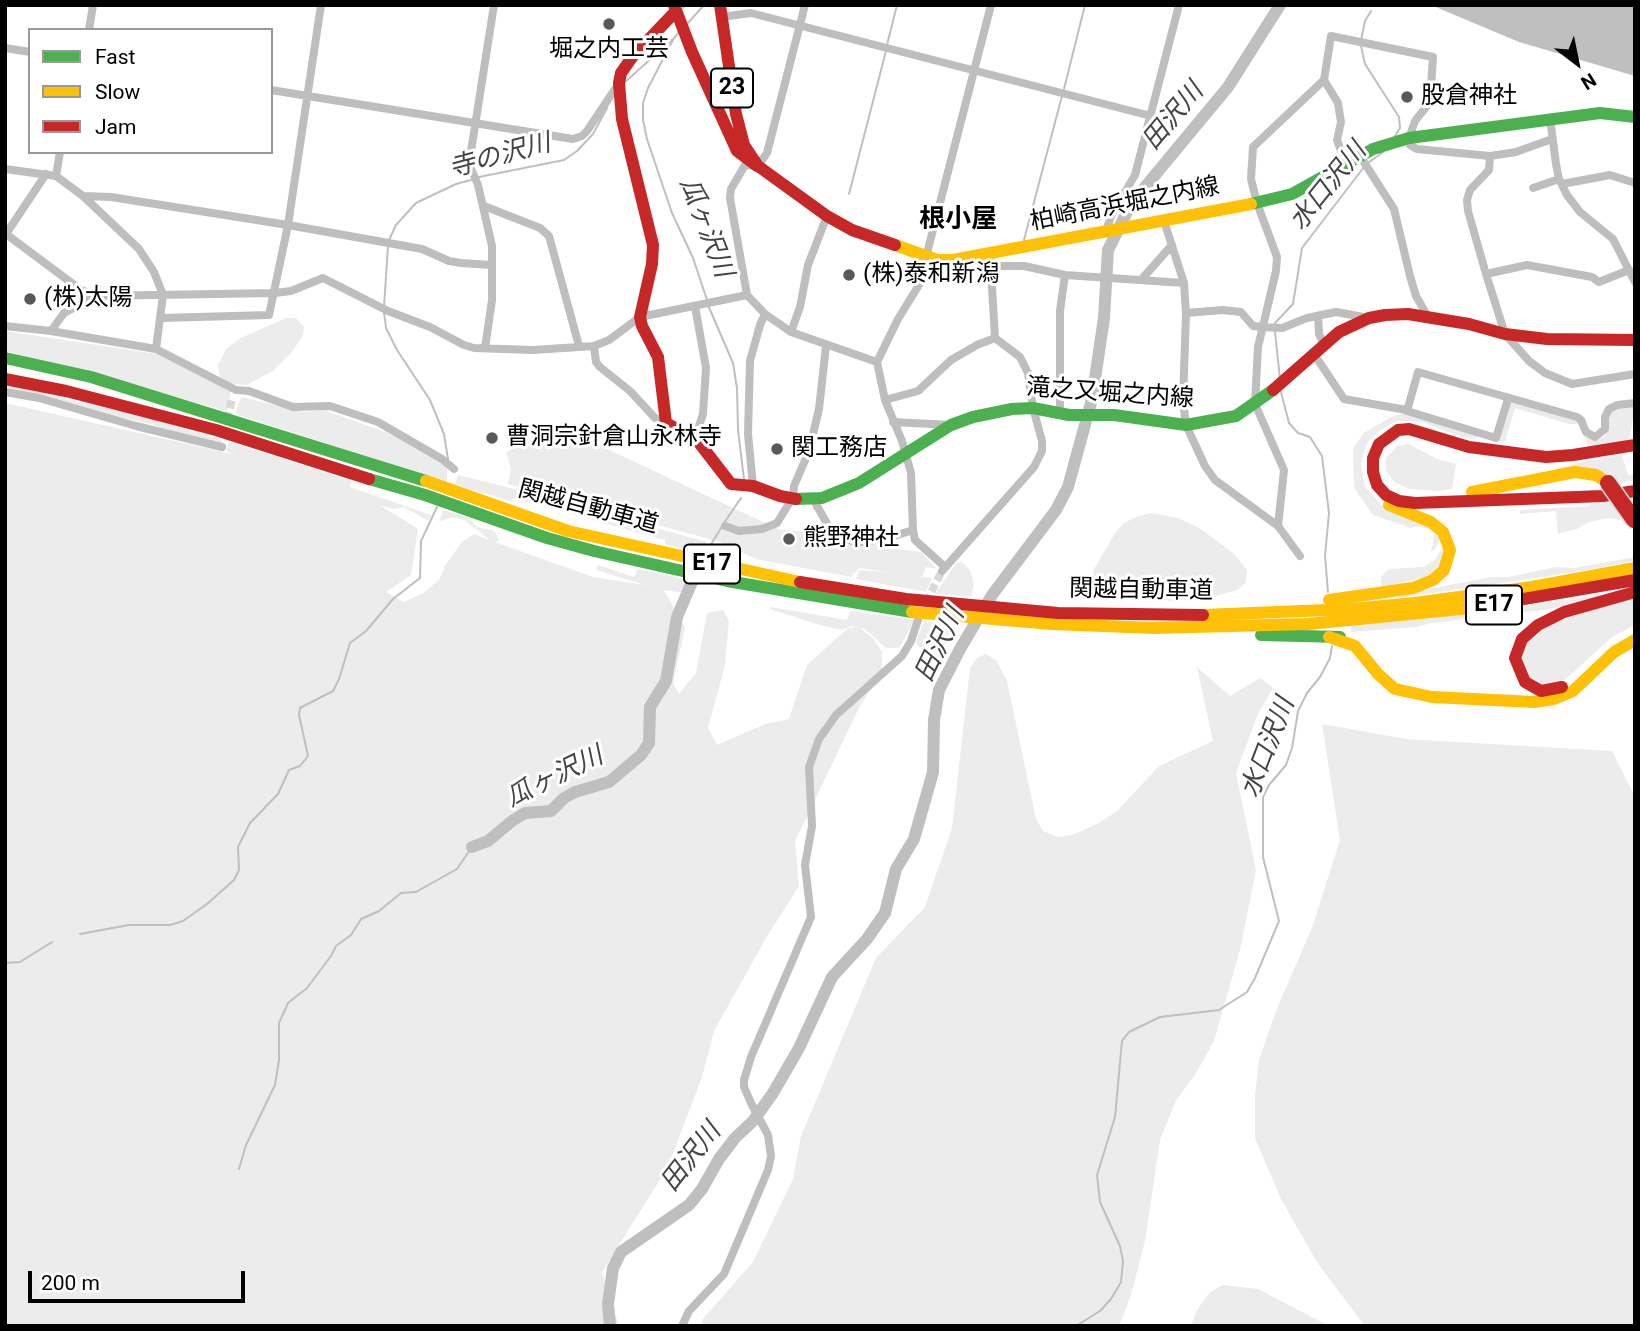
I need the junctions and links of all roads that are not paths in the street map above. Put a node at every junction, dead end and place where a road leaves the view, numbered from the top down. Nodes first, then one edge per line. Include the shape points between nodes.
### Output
1 (93, 5) edge
2 (321, 5) edge
3 (494, 5) edge
4 (805, 5) edge
5 (991, 5) edge
6 (1179, 5) edge
7 (720, 11) edge
8 (679, 18) edge
9 (800, 26) junction
10 (89, 28) edge
11 (5, 48) edge
12 (28, 52) edge
13 (974, 72) junction
14 (1324, 80) junction
15 (618, 83) junction
16 (273, 90) edge
17 (306, 96) junction
18 (1151, 116) junction
19 (1635, 117) edge
20 (1550, 118) junction
21 (475, 123) junction
22 (1409, 138) junction
23 (1552, 139) junction
24 (60, 154) edge
25 (1490, 156) junction
26 (1353, 160) junction
27 (758, 166) junction
28 (5, 169) edge
29 (46, 174) junction
30 (56, 176) junction
31 (1561, 182) junction
32 (1635, 183) edge
33 (1533, 188) dead end
34 (83, 196) junction
35 (1257, 203) junction
36 (484, 206) junction
37 (827, 216) junction
38 (1164, 221) junction
39 (288, 225) junction
40 (1109, 231) junction
41 (1172, 245) junction
42 (926, 257) junction
43 (990, 260) junction
44 (491, 265) junction
45 (1629, 270) junction
46 (1486, 274) junction
47 (1065, 275) junction
48 (1141, 280) junction
49 (1635, 282) edge
50 (1184, 283) junction
51 (275, 293) junction
52 (163, 295) junction
53 (747, 295) junction
54 (96, 296) junction
55 (695, 306) junction
56 (1186, 313) junction
57 (765, 314) junction
58 (1318, 316) junction
59 (640, 317) junction
60 (1428, 317) junction
61 (161, 318) junction
62 (1369, 318) junction
63 (5, 326) edge
64 (1262, 327) junction
65 (51, 331) junction
66 (791, 332) junction
67 (1505, 334) junction
68 (995, 338) junction
69 (1635, 340) edge
70 (579, 346) junction
71 (594, 346) junction
72 (826, 346) junction
73 (485, 348) junction
74 (156, 349) junction
75 (1319, 350) junction
76 (5, 358) edge
77 (877, 362) junction
78 (1635, 374) edge
79 (5, 379) edge
80 (236, 390) junction
81 (5, 392) edge
82 (232, 399) tunnel mouth
83 (1508, 399) junction
84 (885, 400) junction
85 (1635, 403) edge
86 (1255, 404) junction
87 (1033, 408) junction
88 (1407, 410) junction
89 (1065, 414) junction
90 (666, 422) junction
91 (894, 422) junction
92 (951, 425) junction
93 (1186, 425) junction
94 (1398, 430) junction
95 (695, 438) junction
96 (1635, 446) edge
97 (222, 447) dead end
98 (906, 455) junction
99 (1573, 455) junction
100 (453, 468) dead end
101 (1635, 484) edge
102 (753, 486) junction
103 (427, 489) junction
104 (1635, 491) edge
105 (1449, 496) junction
106 (793, 497) junction
107 (813, 499) junction
108 (1634, 521) edge
109 (725, 526) dead end
110 (1278, 526) junction
111 (913, 530) junction
112 (1300, 556) dead end
113 (1635, 568) edge
114 (1635, 580) edge
115 (1635, 592) edge
116 (1016, 615) junction
117 (1308, 618) junction
118 (918, 620) dead end
119 (1352, 621) junction
120 (1635, 633) edge
121 (1635, 640) edge
122 (682, 1326) edge

1 - 10 street
2 - 17 street
3 - 21 street
4 - 9 street
5 - 13 street
6 - 18 street
7 - 9 street via 751,13
7 - 27 main road, 柏崎高浜堀之内線 / 23 via 741,135
8 - 15 main road via 632,56
8 - 27 main road via 737,151
9 - 13 street
9 - 27 street via 767,153
11 - 12 street
13 - 18 street
13 - 42 street
14 - 22 street via 1331,36 1433,57 1430,102
14 - 26 street via 1338,103 1337,140
14 - 35 street via 1253,147 1251,179
15 - 21 street via 578,138
15 - 59 main road via 622,119 653,245
16 - 17 street
17 - 21 street
17 - 39 street
18 - 40 street via 1135,175 1111,216
19 - 20 main road, 柏崎高浜堀之内線 / 23 via 1600,113
20 - 22 main road, 柏崎高浜堀之内線 / 23
20 - 23 street
21 - 36 street via 469,164
22 - 25 street via 1417,149
22 - 26 main road, 柏崎高浜堀之内線 / 23
23 - 25 street
23 - 31 street
24 - 30 street
25 - 46 street via 1489,170 1467,200
26 - 35 main road, 柏崎高浜堀之内線 / 23 via 1292,194
26 - 60 street via 1394,209 1416,296
27 - 37 main road, 柏崎高浜堀之内線 / 23
27 - 53 street via 745,165 730,198
28 - 29 street
29 - 30 street
29 - 54 street via 6,234 81,290
30 - 34 street
31 - 32 street via 1610,175
31 - 33 street
31 - 45 street via 1574,205 1613,239
34 - 39 street
34 - 52 street via 139,249
35 - 38 main road, 柏崎高浜堀之内線 / 23
35 - 64 street via 1277,257
36 - 44 street
36 - 70 street via 549,236
37 - 42 main road, 柏崎高浜堀之内線 / 23
37 - 66 street via 808,265
38 - 40 main road, 柏崎高浜堀之内線 / 23
38 - 41 street
39 - 44 street via 422,249 449,261
39 - 51 street
40 - 43 main road, 柏崎高浜堀之内線 / 23
41 - 48 street
41 - 50 street
42 - 43 main road, 柏崎高浜堀之内線 / 23
42 - 77 street via 922,280
43 - 47 street
43 - 68 street
44 - 73 street via 492,300
45 - 46 street via 1599,282 1527,265
45 - 49 street
46 - 67 street
47 - 48 street
47 - 89 street via 1060,311
48 - 50 street
50 - 56 street
51 - 52 street
51 - 61 street via 270,315
51 - 73 street via 323,278 464,345
52 - 54 street
52 - 61 street
53 - 55 street
53 - 57 street
54 - 65 street via 64,313
55 - 59 street
55 - 95 street via 706,368 703,414
56 - 64 street via 1241,312 1253,326
56 - 93 street
57 - 66 street
57 - 102 street via 750,361 748,434
58 - 62 street via 1336,312
58 - 64 street via 1282,328
58 - 75 street
59 - 71 street
59 - 90 main road via 658,357
60 - 62 main road, 滝之又堀之内線
60 - 67 main road, 滝之又堀之内線
61 - 74 street
62 - 75 main road, 滝之又堀之内線 via 1350,325
63 - 65 street
64 - 86 street
65 - 74 street
66 - 72 street
67 - 69 main road, 滝之又堀之内線
67 - 78 street via 1529,361 1564,382
68 - 84 street via 951,359 918,391
68 - 87 street via 1024,363
70 - 71 street
70 - 73 street
71 - 90 street via 600,367 655,418
72 - 77 street
72 - 106 street via 809,451
74 - 80 street
75 - 86 main road, 滝之又堀之内線
75 - 88 street via 1344,399
76 - 103 main road, 関越自動車道 / E17 via 92,377
77 - 84 street
79 - 103 main road, 関越自動車道 / E17 via 216,430 364,478
80 - 82 street
80 - 100 street via 293,407 330,406 352,412 378,422
81 - 97 street
83 - 85 street via 1577,417 1595,437 1605,429 1609,409
83 - 88 street via 1418,372
83 - 88 street via 1496,438
84 - 91 street
86 - 93 main road, 滝之又堀之内線 via 1236,416
86 - 110 street via 1284,470
87 - 89 main road, 滝之又堀之内線
87 - 92 main road, 滝之又堀之内線
87 - 111 street via 1042,441 1039,461 961,553 944,569 915,540
89 - 93 main road, 滝之又堀之内線
90 - 95 main road, 滝之又堀之内線
91 - 92 street
91 - 98 street
92 - 98 main road, 滝之又堀之内線
93 - 110 street via 1215,480
94 - 99 main road via 1415,429 1469,447 1546,457
94 - 104 main road via 1379,444 1372,465 1377,485 1399,501 1603,496
94 - 119 main road via 1373,445 1366,461 1369,481 1387,504 1439,527 1449,545 1448,560 1444,570 1425,584
95 - 102 main road, 滝之又堀之内線 via 731,484
96 - 99 main road
98 - 107 main road, 滝之又堀之内線 via 859,483
98 - 111 street
99 - 105 main road via 1516,464 1465,457 1407,439 1393,442 1383,451 1379,470 1390,488 1407,496
101 - 105 main road
102 - 106 main road, 滝之又堀之内線
103 - 116 main road, 関越自動車道 / E17 via 547,538 727,581 886,608
105 - 108 main road, bridge via 1574,472 1596,475 1608,483
106 - 107 main road, 滝之又堀之内線
106 - 109 street via 777,523 739,531
107 - 111 street via 829,527 852,541
110 - 112 street
113 - 119 main road, 関越自動車道 / E17
114 - 119 main road, 関越自動車道 / E17 via 1473,608
115 - 120 main road via 1564,612 1538,625 1519,643 1517,667 1533,688 1550,691 1573,682 1612,645
116 - 117 main road, 関越自動車道 / E17 via 1154,628
116 - 117 main road, 関越自動車道 / E17 via 1234,615 1262,607
117 - 119 main road
117 - 119 main road, 関越自動車道 / E17
117 - 119 main road via 1329,637
118 - 122 street via 902,656 836,715 819,739 809,767 812,826 805,865 811,917 744,1080 768,1135 768,1170 724,1274 689,1311
119 - 121 main road via 1383,681 1424,696 1554,699 1573,691 1614,652

